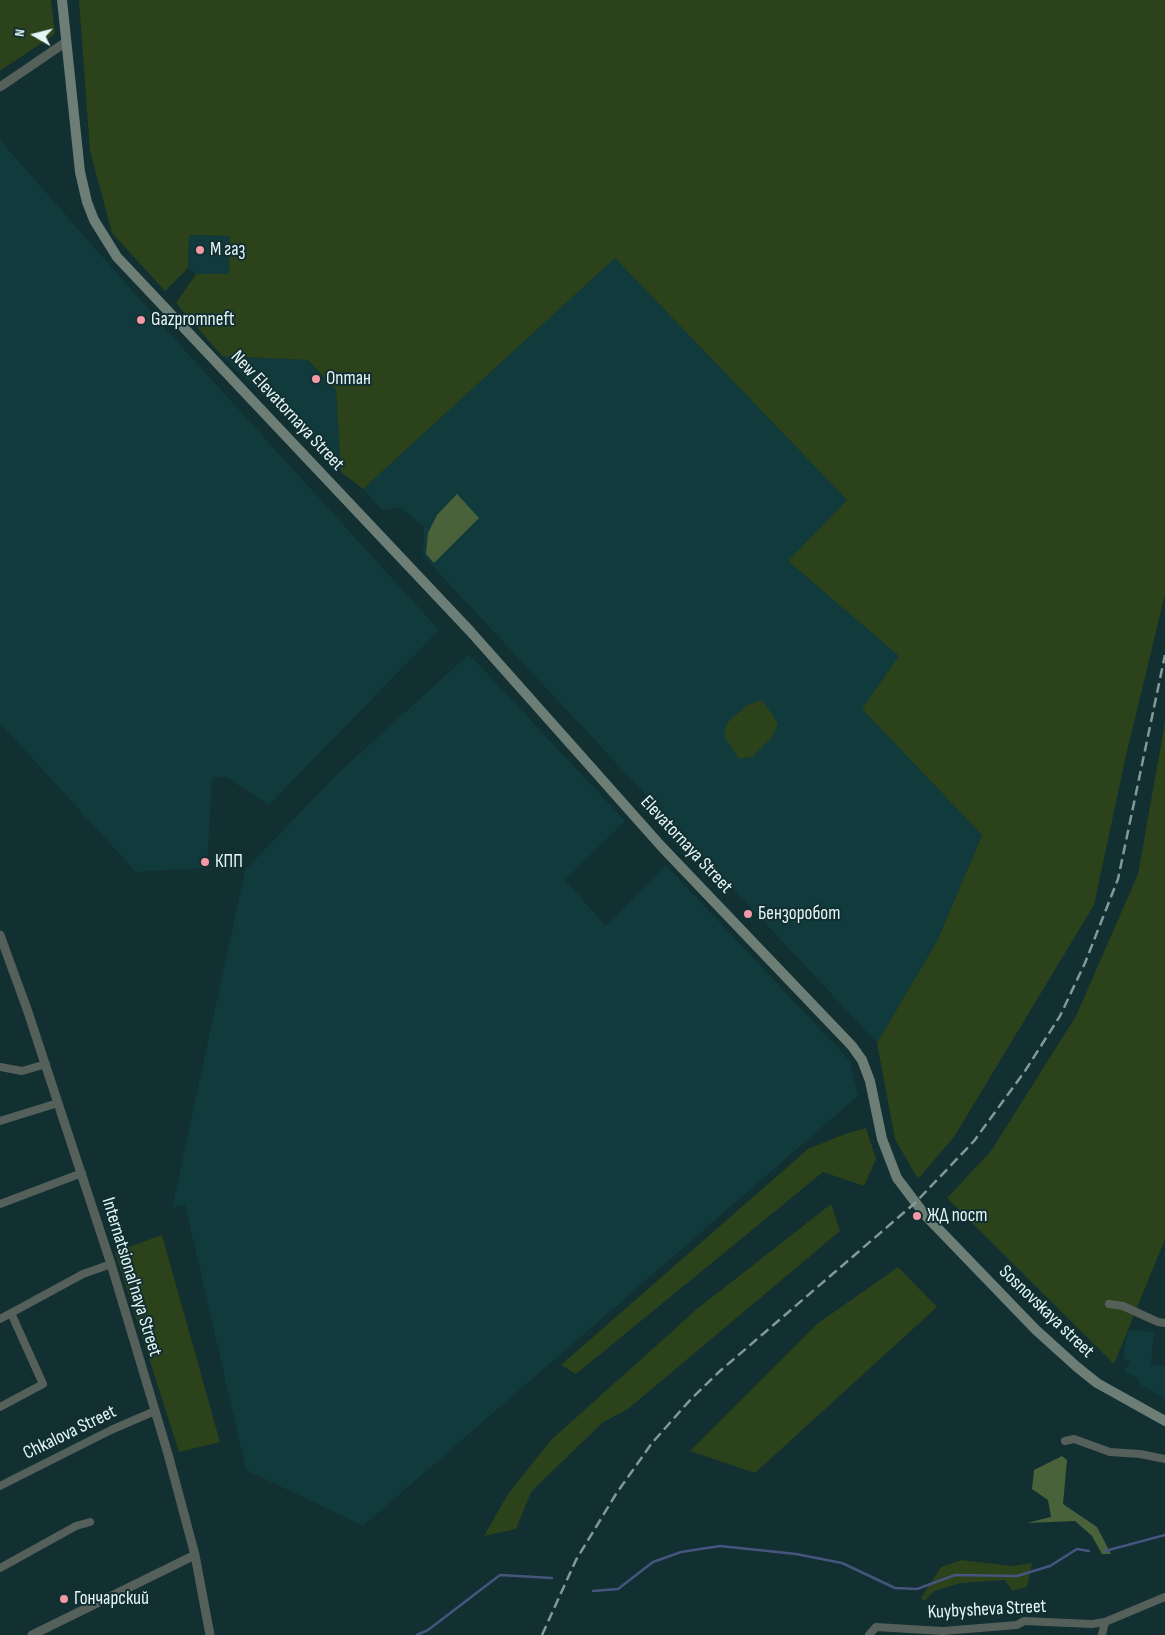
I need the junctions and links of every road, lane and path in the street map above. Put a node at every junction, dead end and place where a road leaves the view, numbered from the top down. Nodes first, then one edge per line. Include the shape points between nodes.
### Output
1 (62, 0) edge
2 (66, 42) junction
3 (0, 87) edge
4 (470, 631) joint
5 (0, 937) edge
6 (46, 1064) junction
7 (0, 1067) edge
8 (58, 1103) junction
9 (0, 1121) edge
10 (82, 1173) junction
11 (0, 1204) edge
12 (917, 1206) joint
13 (111, 1264) junction
14 (1109, 1304) dead end
15 (11, 1313) junction
16 (0, 1320) edge
17 (1165, 1323) edge
18 (0, 1407) edge
19 (155, 1411) junction
20 (1165, 1421) edge
21 (1065, 1441) dead end
22 (1165, 1459) edge
23 (0, 1486) edge
24 (90, 1522) dead end
25 (195, 1555) junction
26 (0, 1568) edge
27 (1165, 1597) edge
28 (1104, 1622) junction
29 (1018, 1625) junction
30 (1000, 1626) junction
31 (32, 1635) edge
32 (210, 1635) edge
33 (869, 1635) edge
34 (1007, 1635) edge
35 (1014, 1635) edge
36 (1102, 1635) edge

1 - 2 main road, New Elevatornaya Street
2 - 3 street
2 - 4 main road, New Elevatornaya Street via 80,172 87,202 102,235 134,274
4 - 12 main road, Elevatornaya Street via 662,846 852,1046 870,1081 888,1158 897,1178
5 - 6 street, Internatsional'naya Street
6 - 7 street via 22,1071
6 - 8 street, Internatsional'naya Street
8 - 9 street
8 - 10 street, Internatsional'naya Street
10 - 11 street
10 - 13 street, Internatsional'naya Street
12 - 20 main road, Sosnovskaya street via 1024,1318 1077,1367 1097,1383
13 - 15 street via 83,1274
13 - 19 street, Internatsional'naya Street
14 - 17 street via 1123,1306
15 - 16 street
15 - 18 street via 43,1384
19 - 23 street, Chkalova Street
19 - 25 street, Internatsional'naya Street
21 - 22 street via 1074,1439 1110,1452
24 - 26 street via 76,1526
25 - 31 street
25 - 32 street, Internatsional'naya Street
27 - 28 street, Kuybysheva Street
28 - 29 street, Kuybysheva Street via 1024,1621
28 - 36 street
29 - 30 street, Kuybysheva Street
29 - 35 street
30 - 33 street, Kuybysheva Street via 943,1631 876,1627
30 - 34 street

